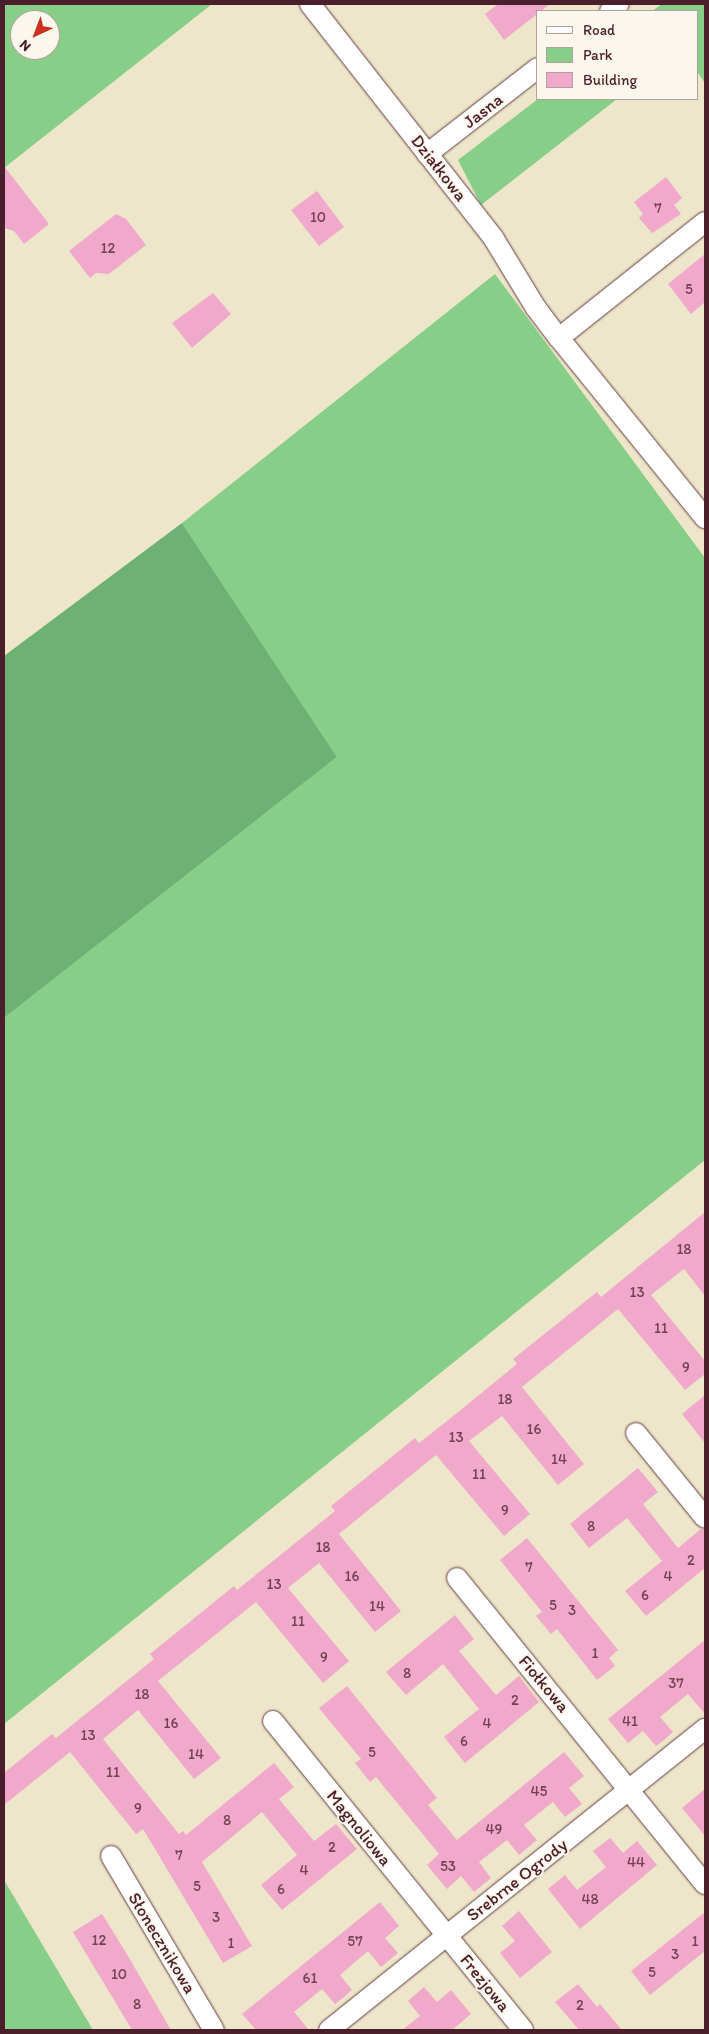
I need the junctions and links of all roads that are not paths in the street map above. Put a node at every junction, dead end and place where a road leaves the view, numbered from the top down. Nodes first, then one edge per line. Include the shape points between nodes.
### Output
1 (310, 4) edge
2 (536, 70) edge
3 (428, 154) junction
4 (705, 222) edge
5 (559, 338) junction
6 (698, 496) edge
7 (705, 518) edge
8 (636, 1433) dead end
9 (705, 1518) edge
10 (457, 1578) dead end
11 (273, 1721) dead end
12 (705, 1729) edge
13 (631, 1789) junction
14 (111, 1856) dead end
15 (705, 1884) edge
16 (446, 1936) junction
17 (214, 2030) edge
18 (329, 2030) edge
19 (524, 2030) edge

1 - 3 street, Działkowa
2 - 3 street, Jasna
3 - 5 street, Działkowa via 494,239 536,308
4 - 5 street
5 - 6 street, Działkowa
6 - 7 street, Działkowa
8 - 9 street
10 - 13 street, Fiołkowa
11 - 16 street, Magnoliowa
12 - 13 street, Srebrne Ogrody
13 - 15 street, Fiołkowa
13 - 16 street, Srebrne Ogrody
14 - 17 street, Słonecznikowa
16 - 18 street, Srebrne Ogrody
16 - 19 street, Frezjowa

